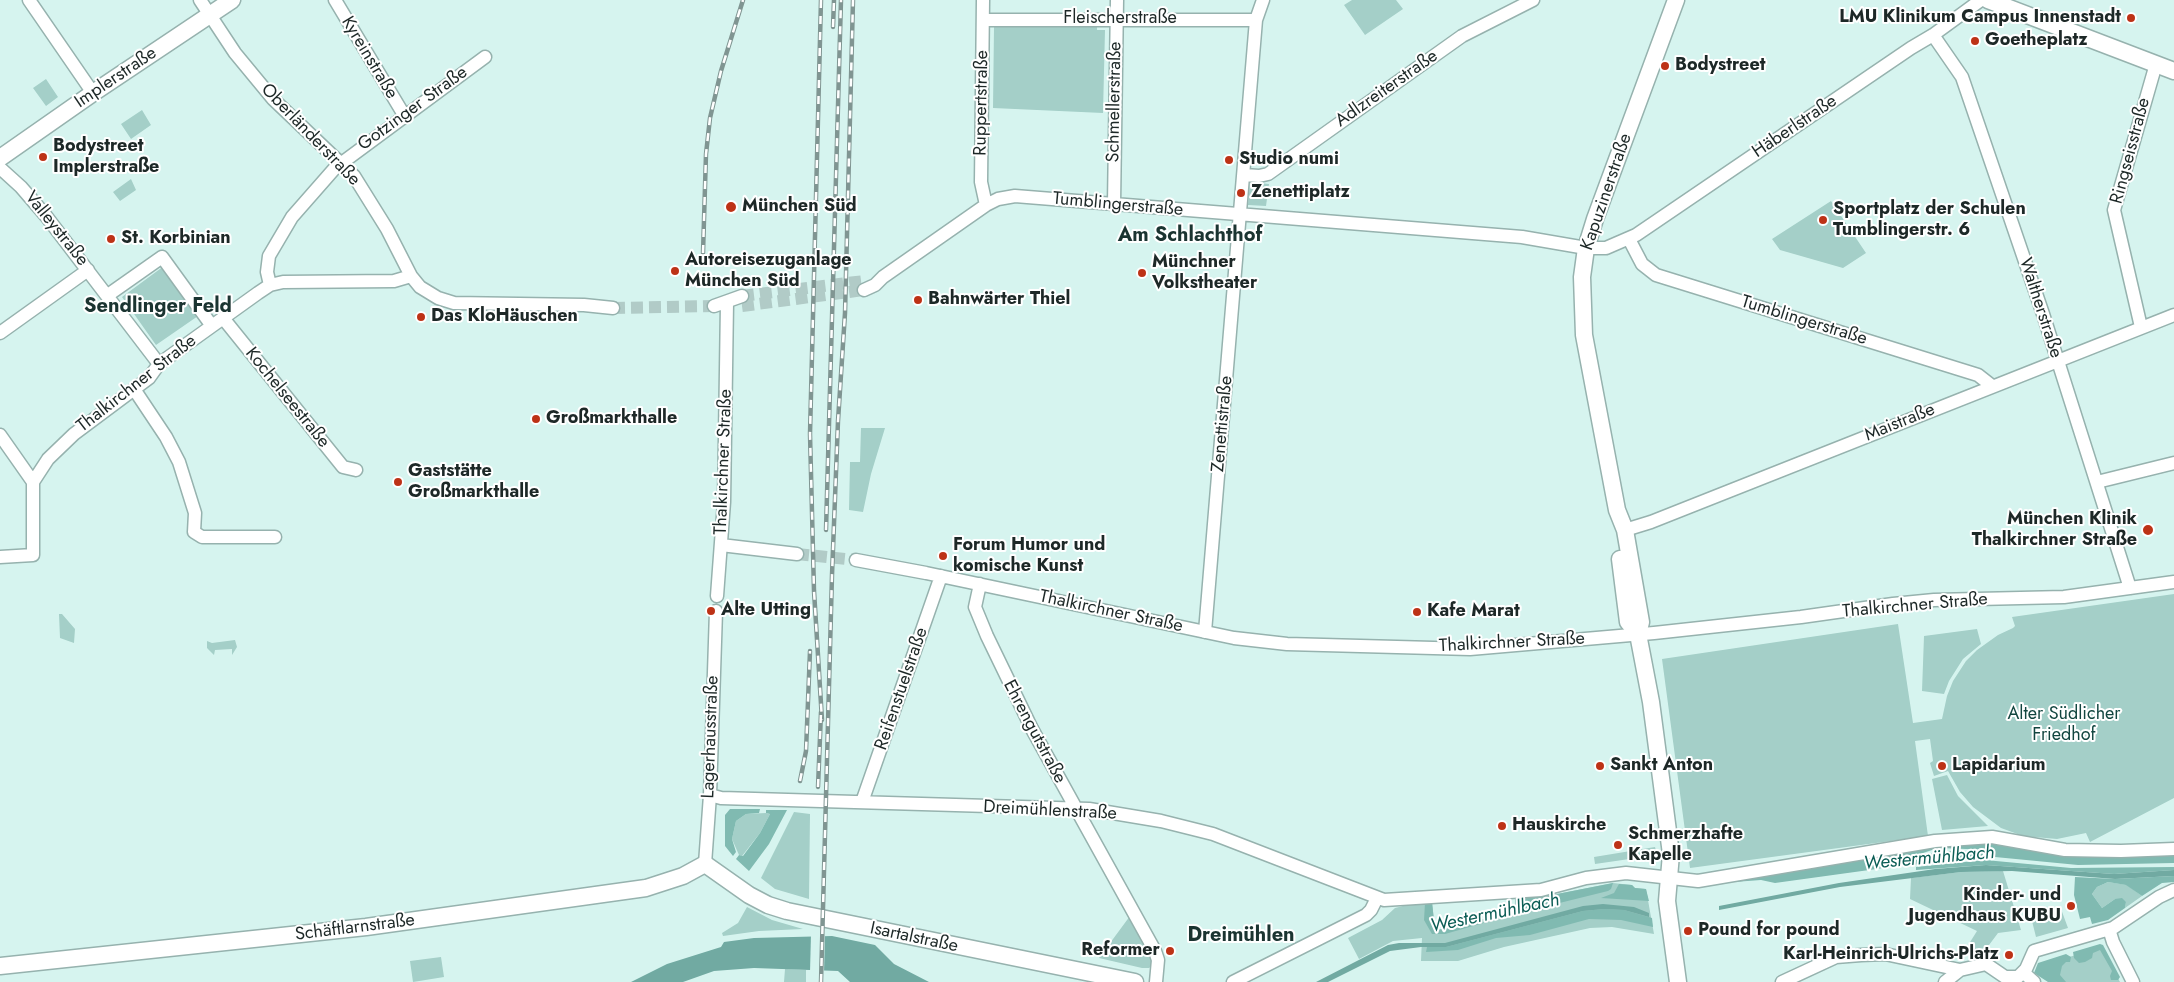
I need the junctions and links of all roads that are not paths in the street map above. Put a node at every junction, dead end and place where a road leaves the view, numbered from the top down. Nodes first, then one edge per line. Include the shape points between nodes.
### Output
1 (29, 0) edge
2 (232, 0) edge
3 (335, 0) edge
4 (983, 0) edge
5 (1117, 0) edge
6 (1263, 0) edge
7 (1533, 0) edge
8 (1676, 0) edge
9 (1981, 0) edge
10 (1988, 0) edge
11 (205, 8) edge
12 (1116, 19) junction
13 (983, 20) junction
14 (1256, 20) junction
15 (1934, 35) junction
16 (485, 57) dead end
17 (2156, 64) junction
18 (2174, 71) edge
19 (93, 93) junction
20 (404, 115) junction
21 (0, 158) edge
22 (341, 163) junction
23 (0, 168) edge
24 (1244, 175) junction
25 (986, 204) junction
26 (1114, 204) junction
27 (1240, 216) junction
28 (1629, 240) junction
29 (1586, 248) junction
30 (88, 270) junction
31 (411, 276) junction
32 (270, 285) junction
33 (864, 285) tunnel mouth
34 (108, 295) junction
35 (742, 301) tunnel mouth
36 (714, 302) tunnel mouth
37 (727, 303) junction
38 (613, 304) tunnel mouth
39 (2174, 315) edge
40 (223, 318) junction
41 (212, 326) junction
42 (2141, 327) junction
43 (0, 333) edge
44 (2058, 362) junction
45 (159, 364) junction
46 (1992, 386) junction
47 (134, 389) junction
48 (0, 435) edge
49 (2174, 463) edge
50 (356, 470) dead end
51 (33, 482) junction
52 (2097, 482) junction
53 (1617, 510) junction
54 (1625, 530) junction
55 (275, 537) dead end
56 (721, 545) junction
57 (796, 554) tunnel mouth
58 (0, 557) edge
59 (856, 560) tunnel mouth
60 (941, 576) junction
61 (2174, 582) edge
62 (980, 584) junction
63 (2130, 588) junction
64 (717, 596) dead end
65 (716, 611) dead end
66 (1205, 632) junction
67 (1638, 634) junction
68 (710, 795) junction
69 (862, 802) junction
70 (1076, 810) junction
71 (2174, 849) edge
72 (705, 864) junction
73 (1670, 877) junction
74 (2174, 890) edge
75 (1377, 898) junction
76 (2109, 930) junction
77 (0, 966) edge
78 (1960, 970) junction
79 (2019, 978) edge
80 (1135, 982) edge
81 (1156, 982) edge
82 (1233, 982) edge
83 (1678, 982) edge
84 (1782, 982) edge
85 (1945, 982) edge
86 (2034, 982) edge
87 (2133, 982) edge

1 - 19 street
2 - 11 main road, Implerstraße
3 - 20 street, Kyreinstraße
4 - 13 street, Ruppertstraße
5 - 12 street, Schmellerstraße
6 - 14 street
7 - 24 street, Adlzreiterstraße via 1462,36 1268,174
8 - 29 main road, Kapuzinerstraße
9 - 15 street, Häberlstraße
10 - 17 main road
11 - 19 main road, Implerstraße
11 - 22 street, Oberländerstraße via 273,99
12 - 13 street, Fleischerstraße
12 - 14 street, Fleischerstraße
12 - 26 street, Schmellerstraße
13 - 25 street, Ruppertstraße via 981,182
14 - 24 street
15 - 28 street, Häberlstraße
15 - 44 street, Waltherstraße via 1962,78
16 - 20 street, Gotzinger Straße
17 - 18 main road
17 - 42 street, Ringseisstraße via 2114,210
19 - 21 main road, Implerstraße
20 - 22 street, Gotzinger Straße
22 - 31 street, Oberländerstraße via 366,193
22 - 32 street, Gotzinger Straße via 292,217 269,256 267,272
23 - 30 street, Valleystraße via 33,200
24 - 27 street
25 - 26 street, Tumblingerstraße via 1015,196
25 - 33 street, Tumblingerstraße via 883,276
26 - 27 street, Tumblingerstraße
27 - 29 street, Tumblingerstraße via 1522,237
27 - 66 street, Zenettistraße
28 - 29 street, Häberlstraße via 1606,248
28 - 46 street, Tumblingerstraße via 1642,264 1656,275 1978,375
29 - 53 main road, Kapuzinerstraße via 1581,298 1584,335
30 - 34 street, Valleystraße
30 - 43 street
31 - 32 street, Thalkirchner Straße via 394,282 283,282
31 - 38 street via 432,295 454,303
32 - 40 street, Thalkirchner Straße
34 - 41 street via 162,257
34 - 45 street, Valleystraße
35 - 37 street
36 - 37 street
37 - 56 street, Thalkirchner Straße
39 - 42 street, Maistraße
40 - 41 street, Thalkirchner Straße
40 - 50 street, Kochelseestraße via 343,466
41 - 45 street, Thalkirchner Straße
42 - 44 street, Maistraße
44 - 46 street, Maistraße
44 - 52 street, Waltherstraße
45 - 47 street, Thalkirchner Straße via 153,374
46 - 54 street, Maistraße
47 - 51 street, Thalkirchner Straße via 64,442
47 - 55 street via 180,462 192,497 194,532 202,537
48 - 51 street
49 - 52 street
51 - 58 street via 33,555
52 - 63 street, Waltherstraße
53 - 54 main road, Kapuzinerstraße
53 - 67 main road, Kapuzinerstraße via 1616,532 1628,622
54 - 67 main road, Kapuzinerstraße via 1641,622
56 - 57 street, Thalkirchner Straße
56 - 64 street
59 - 60 street, Thalkirchner Straße
60 - 62 street, Thalkirchner Straße
60 - 69 street, Reifenstuelstraße
61 - 63 street, Thalkirchner Straße
62 - 66 street, Thalkirchner Straße
62 - 70 street, Ehrengutstraße via 975,607 984,630
63 - 67 street, Thalkirchner Straße via 2064,597 1934,600
65 - 68 street, Lagerhausstraße
66 - 67 street, Thalkirchner Straße via 1286,644 1470,649
67 - 73 main road, Kapuzinerstraße via 1667,821
68 - 69 street, Dreimühlenstraße
68 - 72 street, Lagerhausstraße
69 - 70 street, Dreimühlenstraße
70 - 75 street, Dreimühlenstraße via 1089,809 1161,821 1213,834
70 - 81 street, Ehrengutstraße via 1155,951 1158,960
71 - 73 street via 2065,850 1992,837 1935,841 1698,881
72 - 77 main road, Schäftlarnstraße via 683,876 646,888 373,927
72 - 80 main road, Isartalstraße via 749,895 787,911
73 - 75 street via 1626,873 1586,878 1540,890
73 - 83 main road, Kapuzinerstraße via 1667,901
74 - 76 street
75 - 82 street via 1366,915
76 - 79 street via 2036,950
76 - 87 street
78 - 79 street via 1986,964 2002,976
78 - 84 street via 1885,954 1861,955 1836,957
78 - 85 street
79 - 86 street

